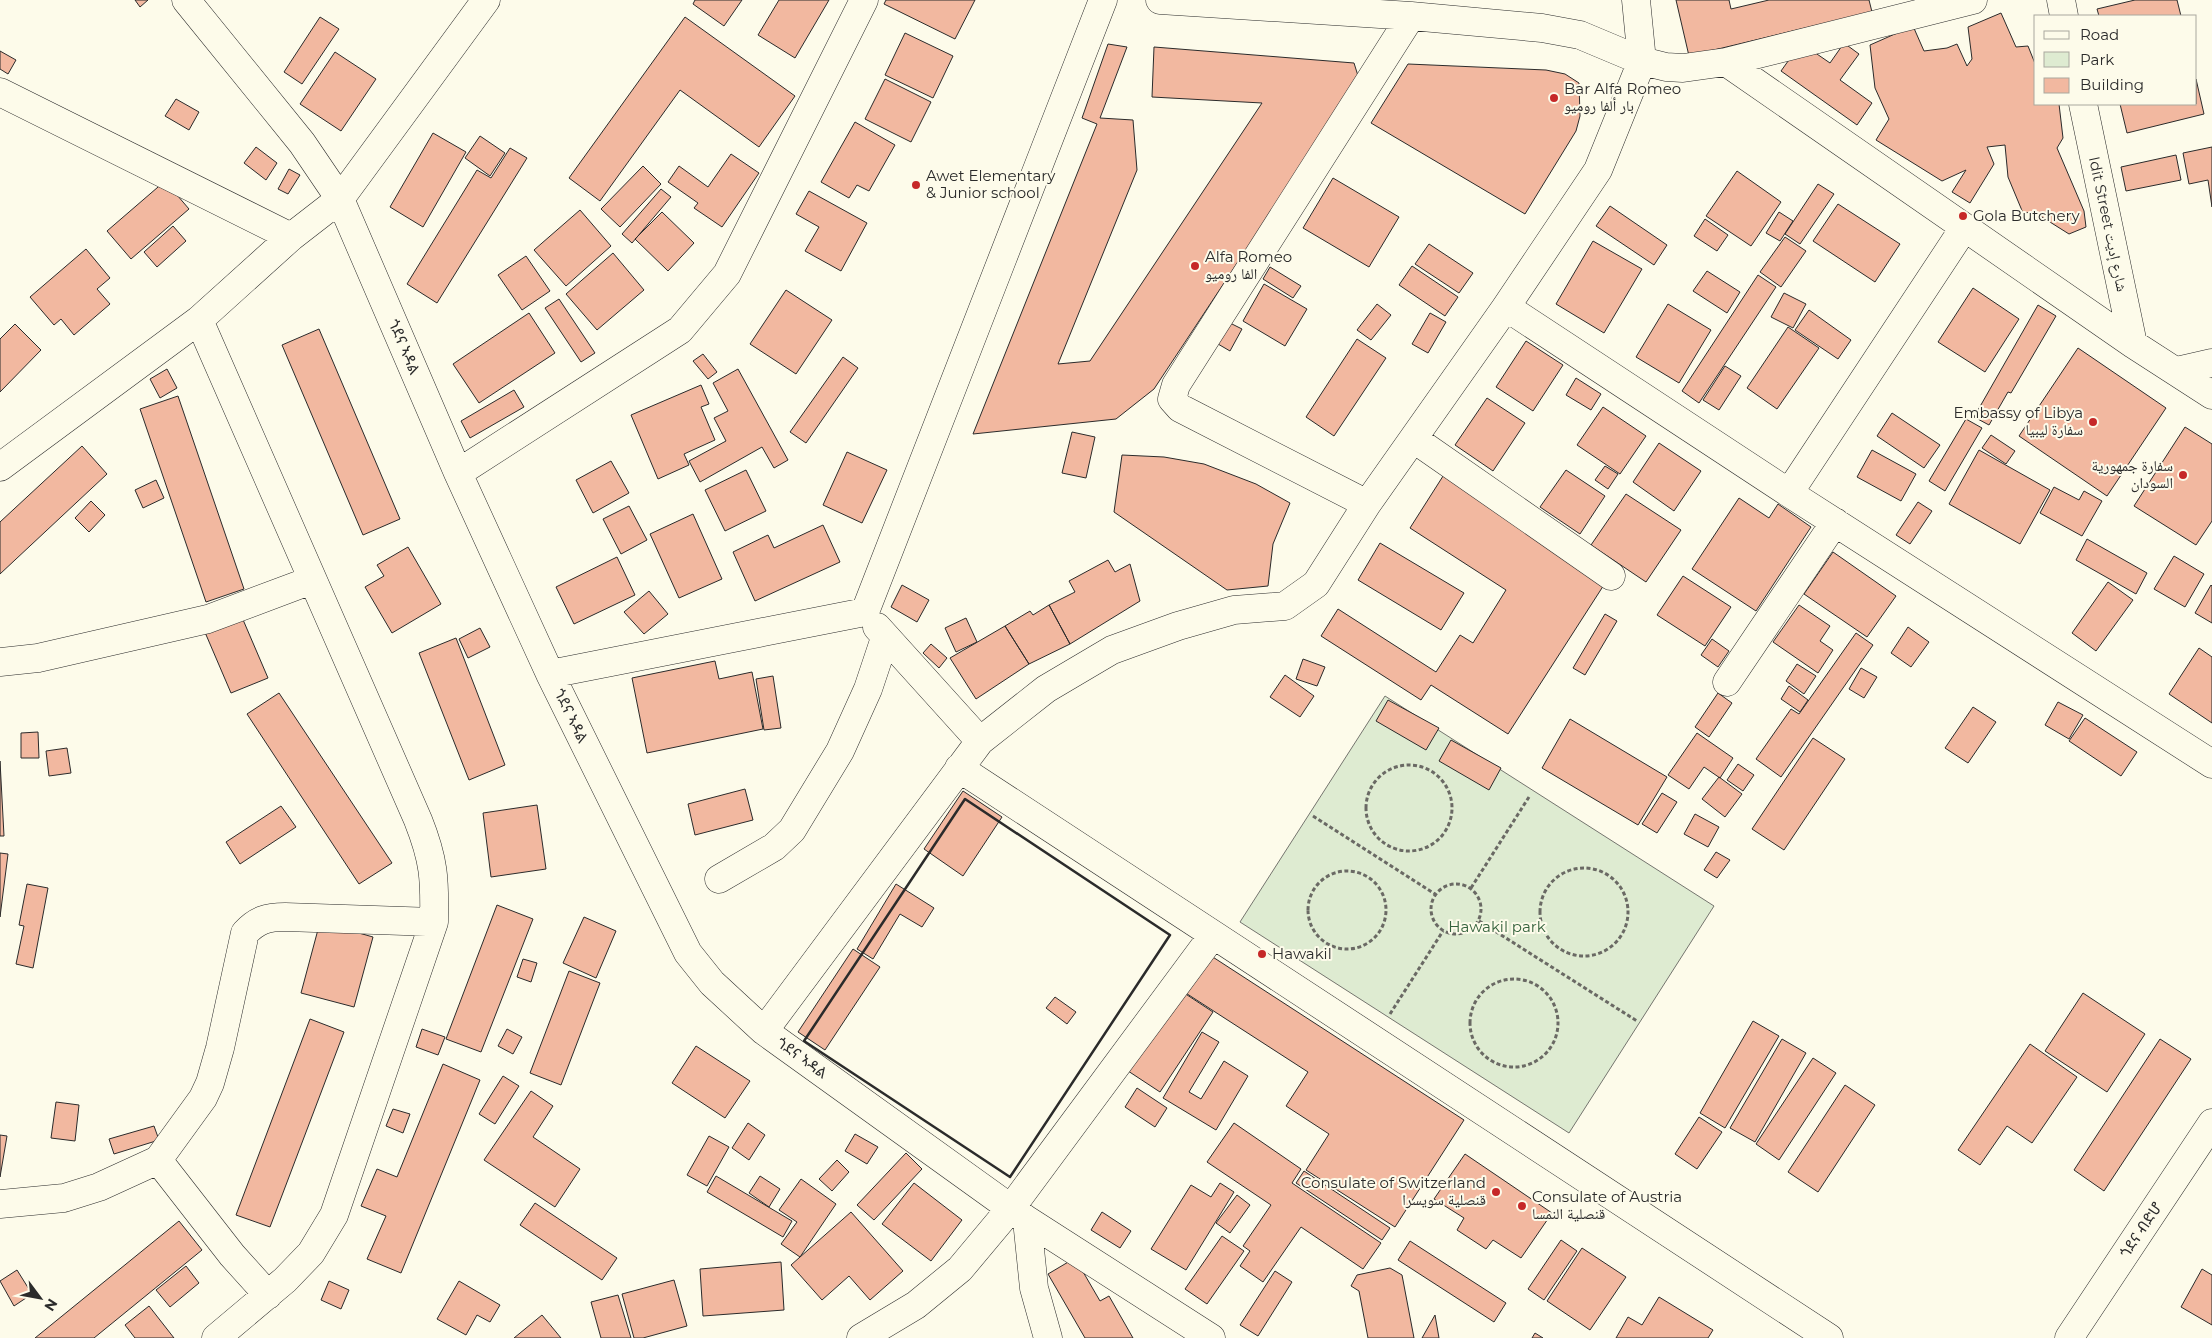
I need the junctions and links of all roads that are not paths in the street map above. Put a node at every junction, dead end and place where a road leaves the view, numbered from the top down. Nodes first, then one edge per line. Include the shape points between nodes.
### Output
1 (186, 0) edge
2 (486, 0) edge
3 (864, 0) edge
4 (1103, 0) edge
5 (1160, 0) edge
6 (1636, 0) edge
7 (1973, 0) edge
8 (2061, 0) edge
9 (2064, 15) edge
10 (1411, 16) junction
11 (1642, 61) junction
12 (1726, 62) junction
13 (0, 92) edge
14 (2082, 105) edge
15 (340, 199) junction
16 (1964, 228) junction
17 (291, 237) junction
18 (1506, 307) junction
19 (198, 320) junction
20 (2133, 344) junction
21 (2212, 363) edge
22 (2177, 371) junction
23 (2212, 395) edge
24 (1414, 439) junction
25 (0, 467) edge
26 (458, 473) junction
27 (1789, 493) junction
28 (1367, 504) junction
29 (1835, 522) junction
30 (1611, 576) dead end
31 (312, 580) junction
32 (865, 612) junction
33 (886, 638) junction
34 (0, 662) edge
35 (550, 674) junction
36 (1727, 682) dead end
37 (980, 741) junction
38 (2212, 764) edge
39 (959, 768) junction
40 (719, 879) dead end
41 (434, 922) junction
42 (1213, 935) junction
43 (764, 1031) junction
44 (2212, 1123) edge
45 (158, 1160) junction
46 (0, 1204) edge
47 (1019, 1214) junction
48 (268, 1295) junction
49 (216, 1338) edge
50 (861, 1338) edge
51 (1048, 1338) edge
52 (1211, 1338) edge
53 (1829, 1338) edge
54 (2069, 1338) edge

1 - 15 street, ጎደና ኣዳል via 302,143
2 - 15 street
3 - 26 street via 727,274 680,330
4 - 32 street
5 - 10 street
6 - 11 street
7 - 12 street
8 - 9 street
10 - 11 street via 1570,33
10 - 28 street via 1182,377 1172,399 1180,408
11 - 12 street via 1683,68
11 - 18 street via 1598,170
12 - 16 street
13 - 17 street
14 - 20 street, Idit Street شارع إديت
15 - 17 street
15 - 26 street, ጎደና ኣዳል
16 - 20 street
16 - 27 street
17 - 19 street
18 - 24 street
18 - 27 street
19 - 25 street
19 - 31 street
20 - 22 street
21 - 22 street
22 - 23 street
24 - 28 street
24 - 30 street
26 - 35 street, ጎደና ኣዳል
27 - 29 street
28 - 37 street via 1316,584 1285,606 1234,610 1112,650 1046,689
29 - 36 street
29 - 38 street
31 - 34 street via 208,619 38,658
31 - 41 street via 430,850 435,884
32 - 33 street
32 - 35 street
33 - 37 street
33 - 40 street via 868,689 840,751 792,830 774,847
35 - 43 street, ጎደና ኣዳል via 688,953 712,983
37 - 39 street
39 - 42 street
39 - 43 street
41 - 45 street via 271,917 255,922 245,933 210,1083 203,1098
41 - 48 street via 334,1216 311,1253
42 - 47 street
42 - 53 street
43 - 47 street, ጎደና ኣዳል
44 - 54 street, ጎደና ብድሆ
45 - 46 street via 99,1187 64,1198
45 - 48 street via 232,1255
47 - 50 street via 916,1305
47 - 51 street
47 - 52 street, ጎደና ኣዳል
48 - 49 street

